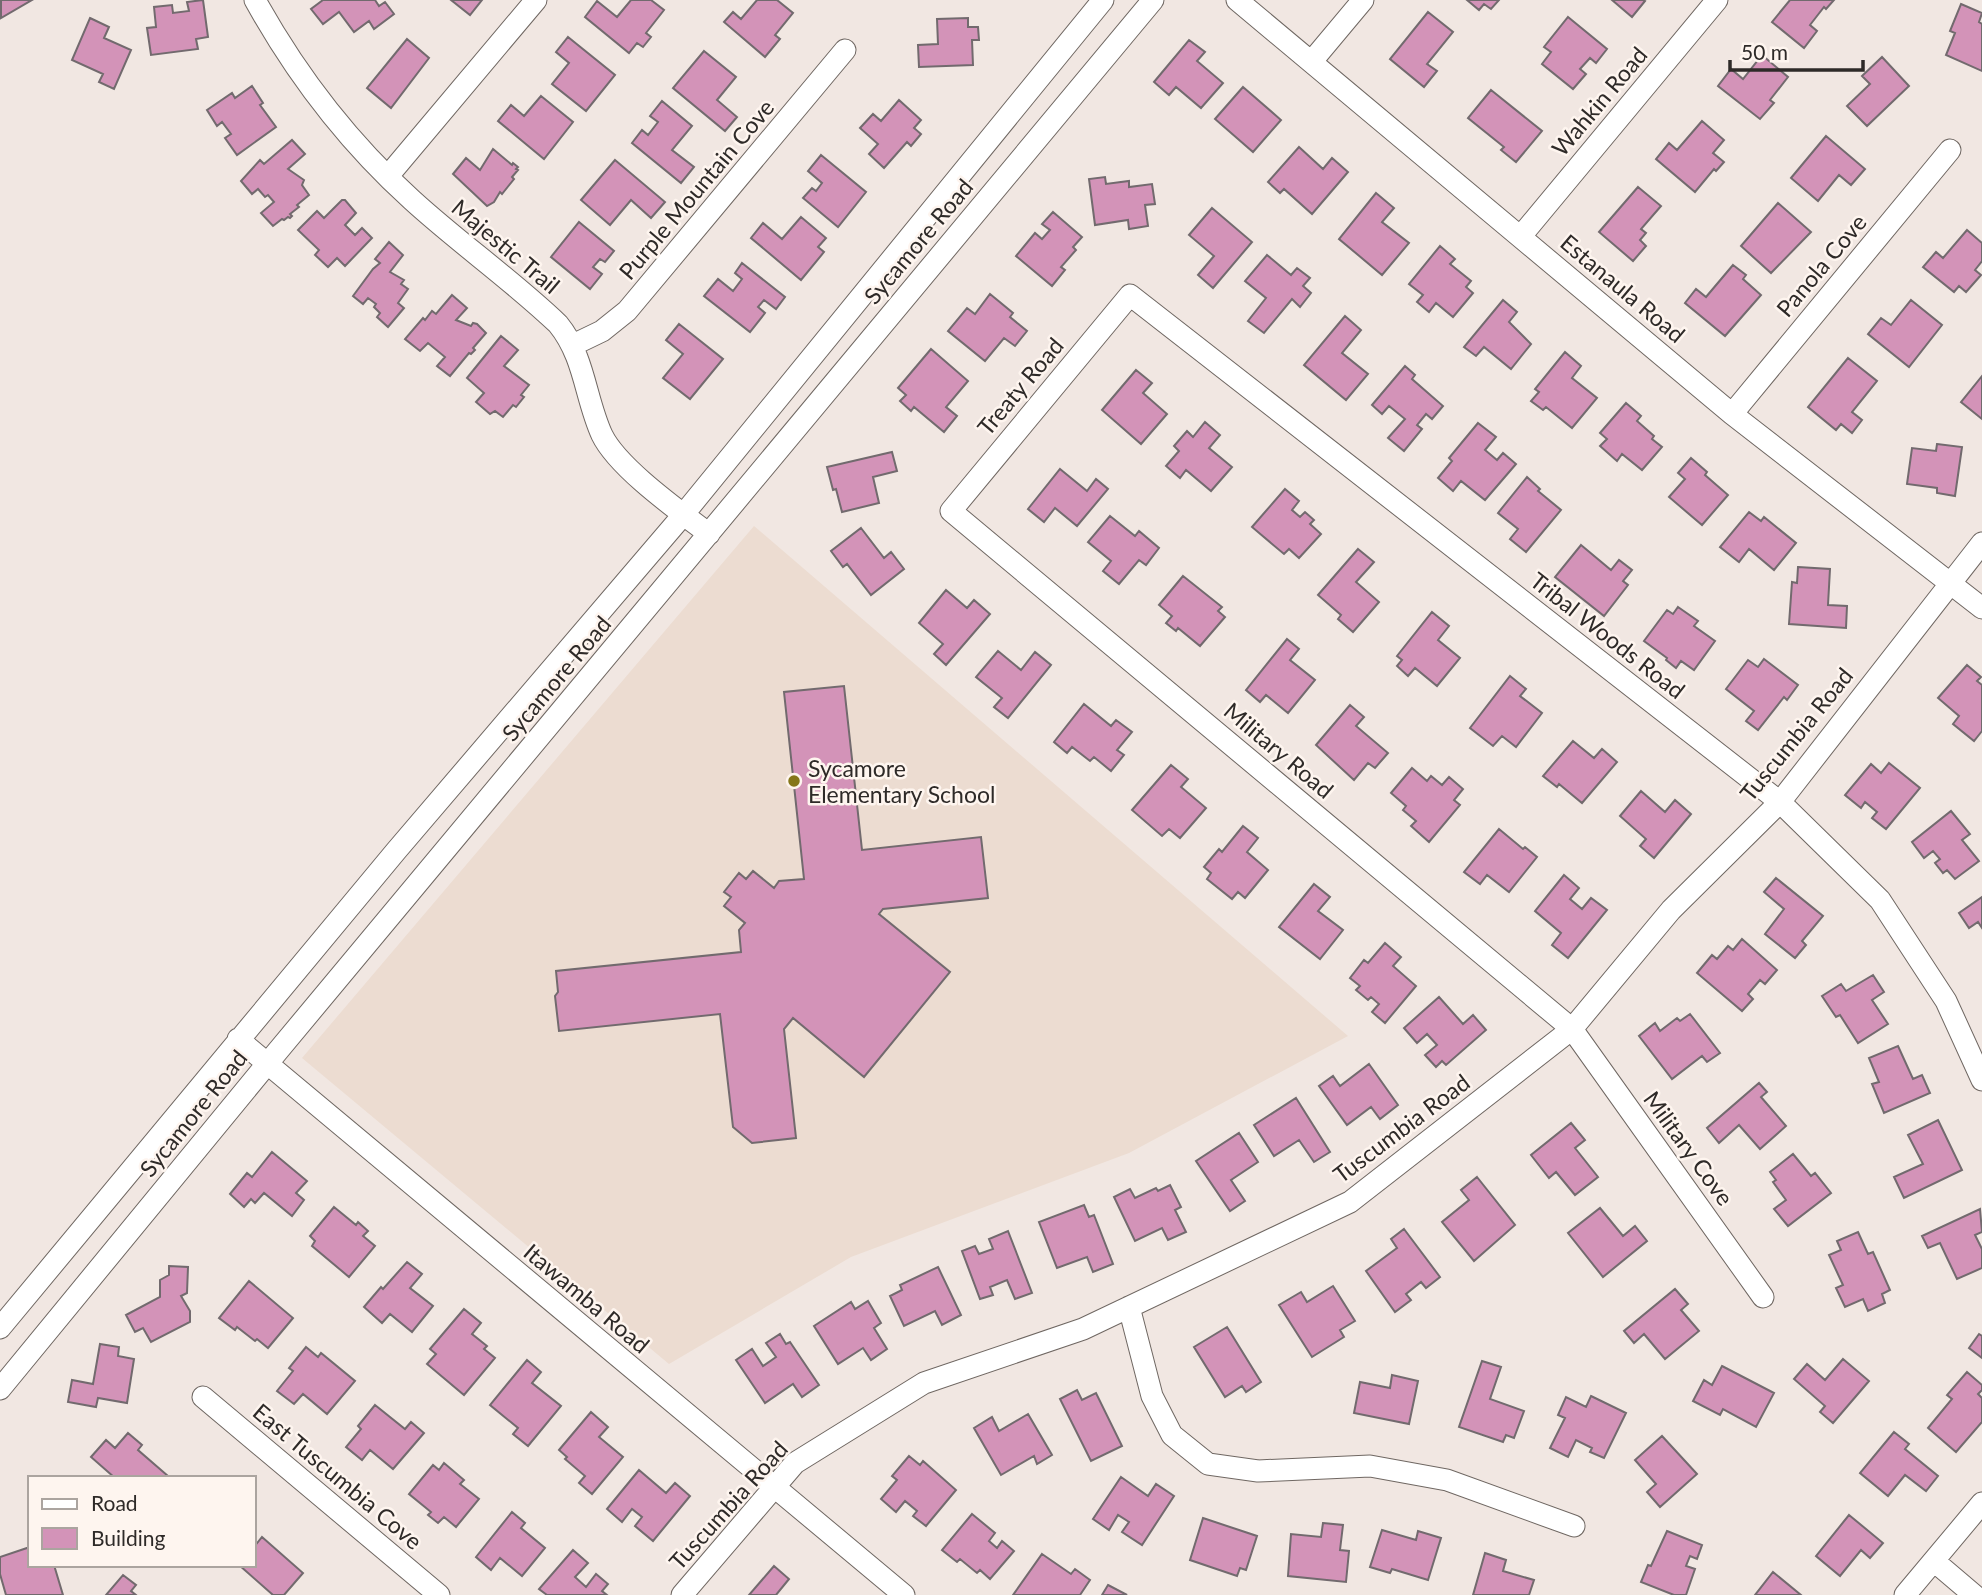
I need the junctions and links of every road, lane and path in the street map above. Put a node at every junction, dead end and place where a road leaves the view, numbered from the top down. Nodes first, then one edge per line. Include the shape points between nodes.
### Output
1 (255, 0) edge
2 (536, 0) edge
3 (1103, 0) edge
4 (1153, 0) edge
5 (1237, 0) edge
6 (1363, 0) edge
7 (1717, 0) edge
8 (845, 50) dead end
9 (1312, 61) junction
10 (1950, 150) dead end
11 (388, 176) junction
12 (1521, 236) junction
13 (1130, 295) joint
14 (573, 345) junction
15 (1732, 414) junction
16 (951, 511) joint
17 (683, 514) junction
18 (709, 534) junction
19 (1982, 543) edge
20 (1949, 583) junction
21 (1982, 608) edge
22 (1780, 802) junction
23 (1572, 1030) junction
24 (238, 1039) junction
25 (268, 1064) junction
26 (1982, 1080) edge
27 (1763, 1297) dead end
28 (1129, 1307) junction
29 (0, 1328) edge
30 (0, 1389) edge
31 (203, 1397) dead end
32 (773, 1487) junction
33 (1982, 1503) edge
34 (1574, 1526) dead end
35 (1934, 1561) junction
36 (439, 1595) edge
37 (682, 1595) edge
38 (904, 1595) edge
39 (1905, 1595) edge
40 (1974, 1595) edge

1 - 11 street, Majestic Trail via 322,102
2 - 11 street
3 - 17 street, Sycamore Road
4 - 18 street, Sycamore Road
5 - 9 street, Estanaula Road
6 - 9 street
7 - 12 street, Wahkin Road
8 - 14 street, Purple Mountain Cove via 627,312
9 - 12 street, Estanaula Road
10 - 15 street, Panola Cove
11 - 14 street, Majestic Trail via 547,313
12 - 15 street, Estanaula Road
13 - 16 street, Treaty Road
13 - 22 street, Tribal Woods Road
14 - 17 street, Majestic Trail via 604,439 634,473
15 - 20 street, Estanaula Road
16 - 23 street, Military Road
17 - 18 street, Majestic Trail
17 - 24 street, Sycamore Road
18 - 25 street, Sycamore Road
19 - 20 street, Tuscumbia Road
20 - 21 street, Estanaula Road
20 - 22 street, Tuscumbia Road
22 - 23 street, Tuscumbia Road via 1671,910
22 - 26 street, Tribal Woods Road via 1880,900 1946,1001
23 - 27 street, Military Cove
23 - 28 street, Tuscumbia Road via 1350,1202
24 - 25 street, Itawamba Road
24 - 29 street, Sycamore Road
25 - 30 street, Sycamore Road
25 - 32 street, Itawamba Road
28 - 32 street, Tuscumbia Road via 1083,1329 923,1383 795,1463
28 - 34 street via 1152,1395 1172,1435 1208,1464 1258,1471 1370,1466 1447,1480
31 - 36 street, East Tuscumbia Cove
32 - 37 street, Tuscumbia Road
32 - 38 street, Itawamba Road
33 - 35 street
35 - 39 street
35 - 40 street

